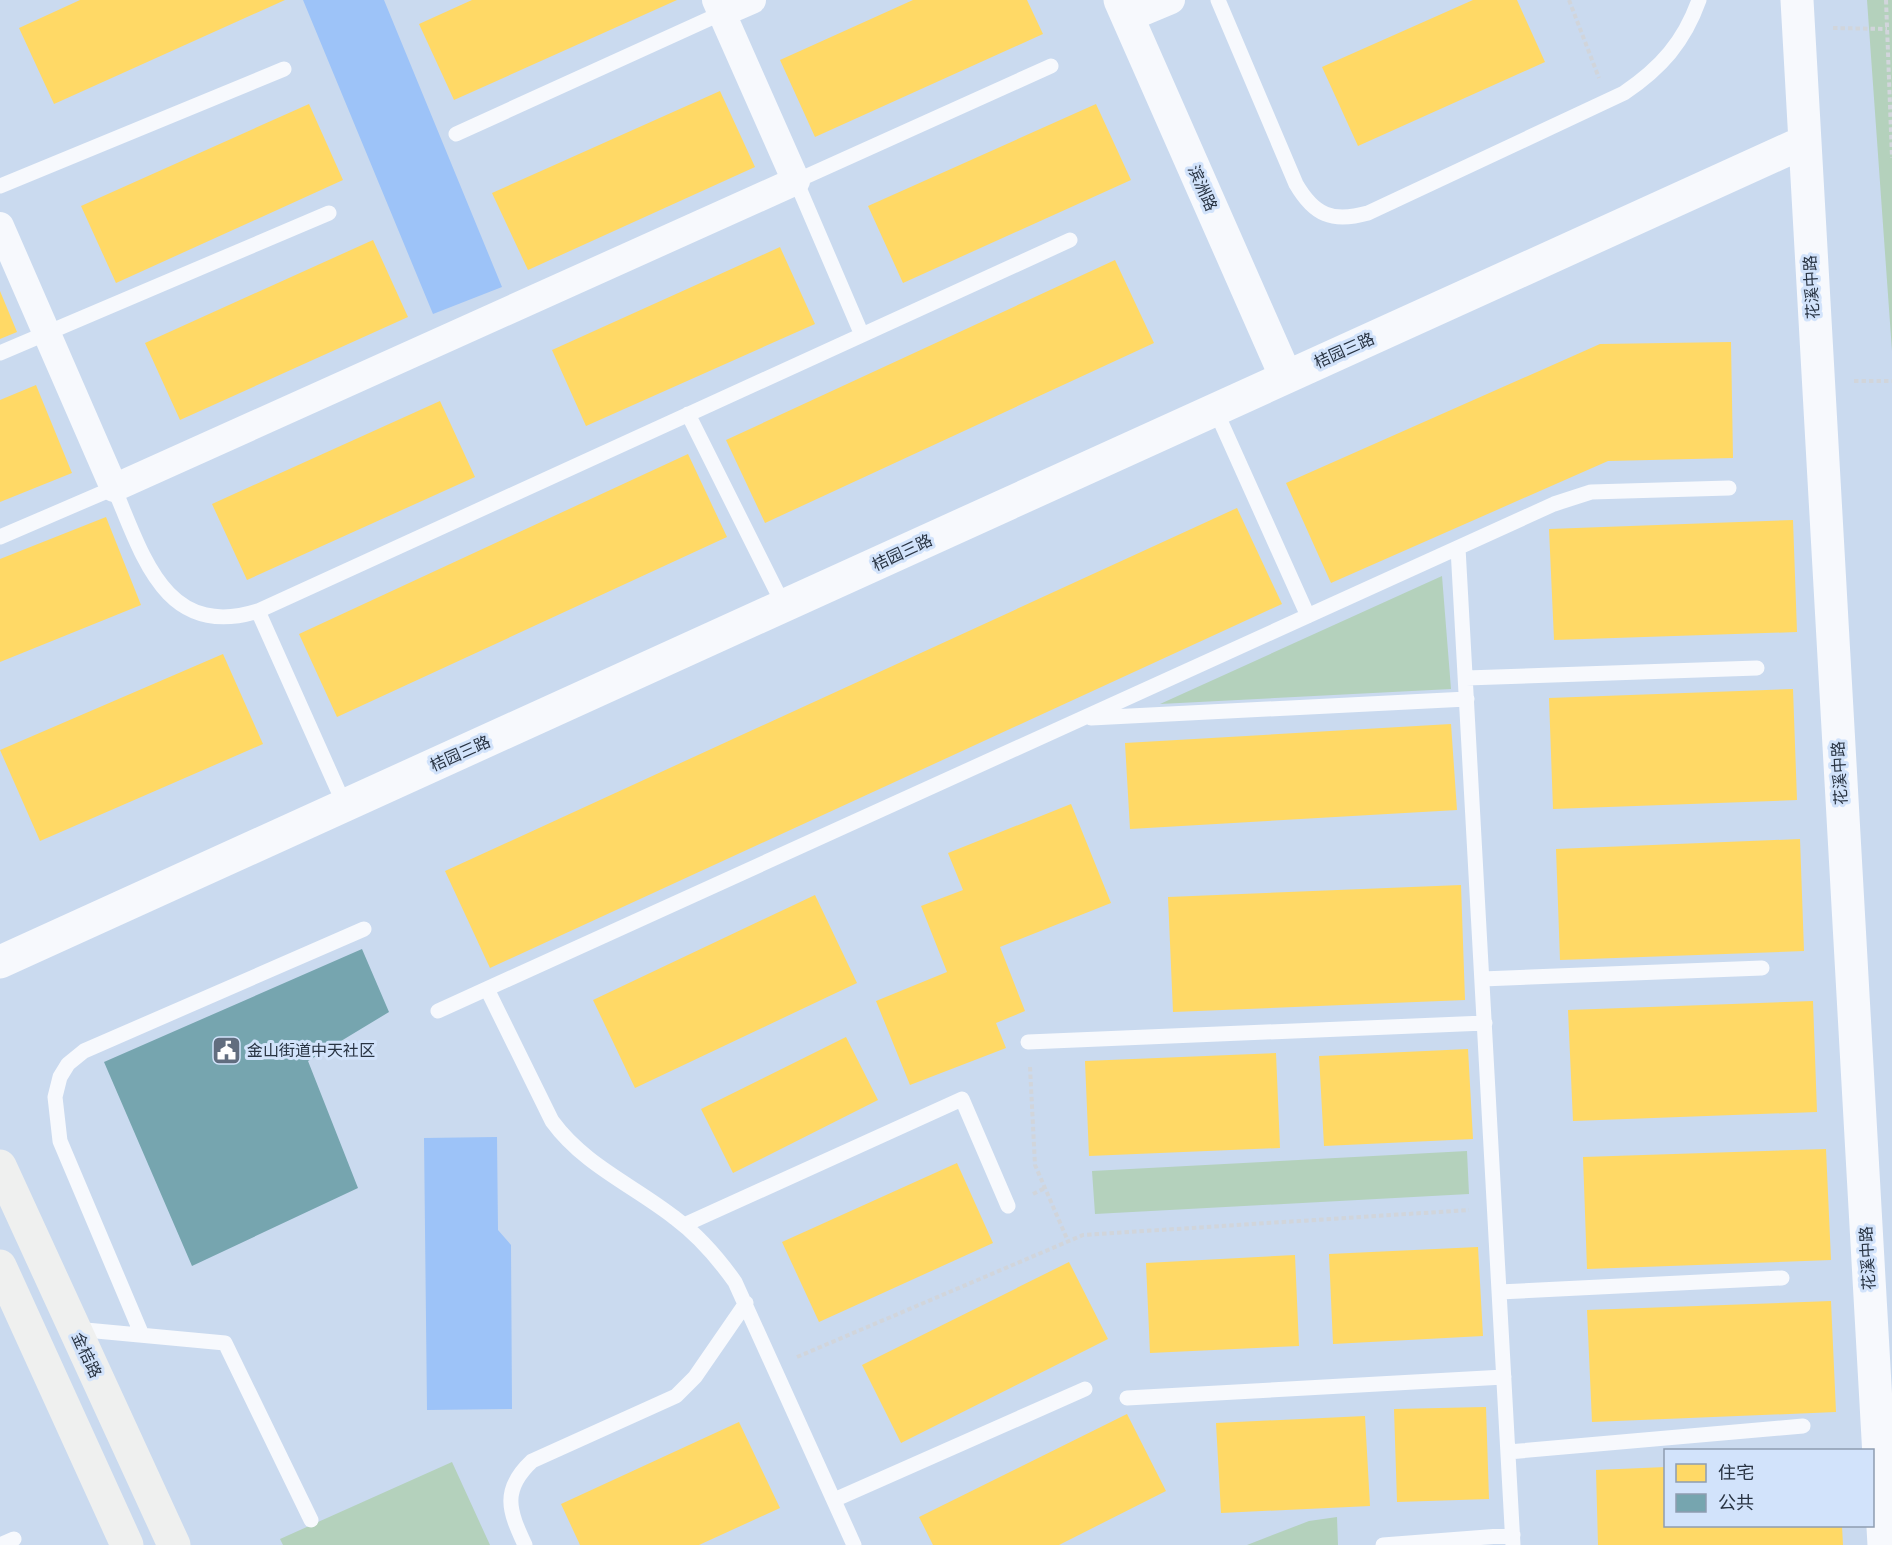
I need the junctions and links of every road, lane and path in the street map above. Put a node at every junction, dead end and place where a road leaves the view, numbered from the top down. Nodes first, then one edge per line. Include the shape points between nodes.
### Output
1 (752, 0) edge
2 (1171, 0) edge
3 (1218, 0) edge
4 (1569, 0) edge
5 (1700, 0) edge
6 (1886, 0) edge
7 (719, 6) edge
8 (1124, 9) edge
9 (1797, 14) edge
10 (1887, 29) junction
11 (1051, 66) dead end
12 (284, 69) dead end
13 (1608, 100) junction
14 (456, 134) dead end
15 (1804, 142) junction
16 (1892, 158) edge
17 (796, 181) junction
18 (0, 186) edge
19 (328, 213) dead end
20 (0, 226) edge
21 (1070, 240) dead end
22 (47, 333) junction
23 (862, 334) junction
24 (0, 354) edge
25 (1286, 377) junction
26 (1215, 409) junction
27 (688, 414) junction
28 (114, 488) junction
29 (1729, 488) dead end
30 (0, 537) edge
31 (1458, 548) junction
32 (784, 606) junction
33 (258, 611) junction
34 (1308, 616) junction
35 (1757, 669) dead end
36 (1466, 678) junction
37 (1467, 699) junction
38 (1082, 719) junction
39 (345, 806) junction
40 (364, 929) dead end
41 (0, 962) edge
42 (1762, 968) dead end
43 (1482, 979) junction
44 (487, 989) junction
45 (438, 1011) dead end
46 (1485, 1023) junction
47 (1028, 1042) joint
48 (0, 1166) edge
49 (1008, 1206) dead end
50 (1495, 1208) junction
51 (684, 1225) junction
52 (1068, 1241) junction
53 (0, 1266) edge
54 (1782, 1278) dead end
55 (1499, 1292) junction
56 (746, 1303) junction
57 (75, 1329) junction
58 (142, 1335) junction
59 (775, 1366) junction
60 (1504, 1377) junction
61 (1085, 1389) dead end
62 (1127, 1398) dead end
63 (1803, 1426) dead end
64 (1508, 1452) junction
65 (834, 1500) junction
66 (311, 1520) dead end
67 (1513, 1540) edge
68 (127, 1545) edge
69 (174, 1545) edge
70 (525, 1545) edge
71 (855, 1545) edge
72 (1383, 1545) edge
73 (1884, 1545) edge

1 - 7 street
2 - 8 street
3 - 13 lane via 1283,160 1303,196 1324,215 1354,217 1368,213
4 - 13 path
5 - 13 lane via 1668,58 1648,77
6 - 10 path
7 - 14 lane
7 - 17 street
8 - 25 street, 滨洲路
9 - 10 path
9 - 15 street, 花溪中路
10 - 16 path
11 - 17 lane
12 - 18 lane
15 - 25 street, 桔园三路
15 - 73 street, 花溪中路
17 - 23 lane
17 - 28 street
19 - 22 lane
20 - 22 street
21 - 23 lane
22 - 24 lane
22 - 28 street
23 - 27 lane
25 - 26 street, 桔园三路
26 - 32 street, 桔园三路
26 - 34 lane
27 - 32 lane
27 - 33 lane
28 - 30 lane
28 - 33 lane via 147,564 173,600 195,613 214,618 236,618
29 - 31 lane via 1591,492 1554,504
31 - 34 lane
31 - 36 lane
32 - 39 street, 桔园三路
33 - 39 lane
34 - 38 lane
35 - 36 lane
36 - 37 lane
37 - 38 lane
37 - 43 lane
38 - 44 lane
39 - 41 street, 桔园三路
40 - 58 lane via 84,1052 68,1064 60,1077 55,1097 60,1141
42 - 43 lane
43 - 46 lane
44 - 45 lane
44 - 51 lane via 552,1121 564,1137 608,1174
46 - 47 lane
46 - 50 lane
47 - 52 path via 1035,1165
48 - 57 main road, 金桔路
49 - 51 lane via 962,1099
50 - 52 path via 1083,1235
50 - 55 lane
51 - 56 lane via 717,1257
52 - 59 path
53 - 68 main road
54 - 55 lane
55 - 60 lane
56 - 59 lane
56 - 70 lane via 695,1377 676,1396 532,1461 519,1472 510,1503
57 - 58 lane
57 - 69 main road, 金桔路
58 - 66 lane via 225,1343
59 - 65 lane
60 - 62 lane
60 - 64 lane
61 - 65 lane
63 - 64 lane
64 - 67 lane
65 - 71 lane
67 - 72 lane

